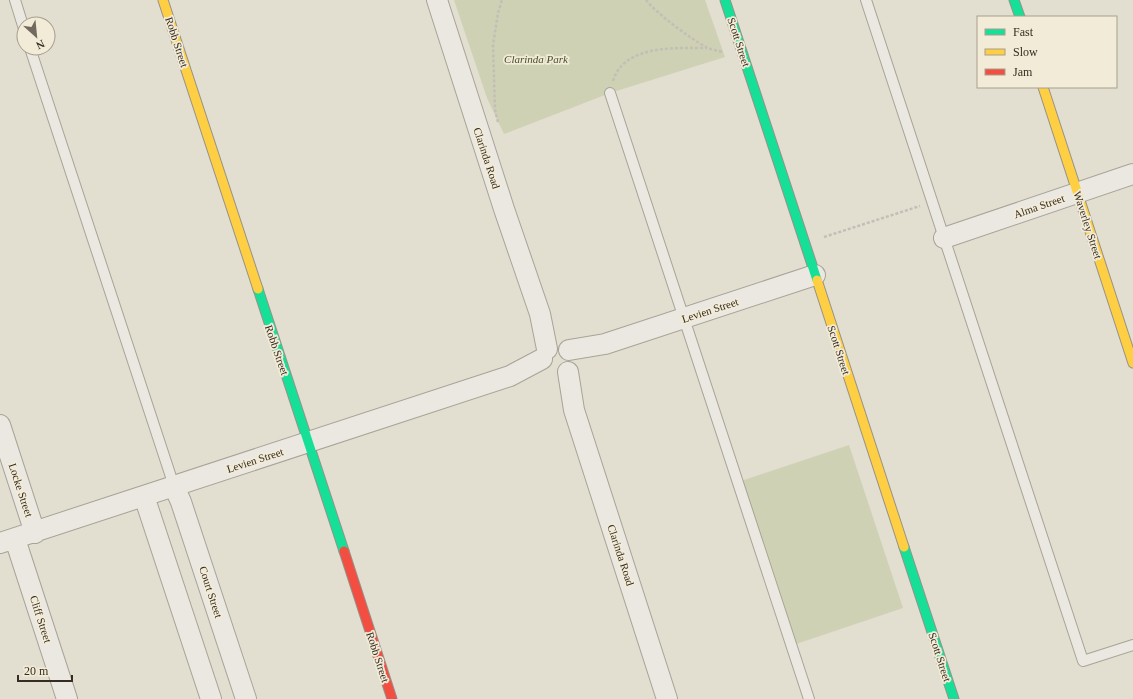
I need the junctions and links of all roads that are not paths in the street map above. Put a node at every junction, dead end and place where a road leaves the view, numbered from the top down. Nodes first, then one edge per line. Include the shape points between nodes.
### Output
1 (15, 0) edge
2 (163, 0) edge
3 (437, 0) edge
4 (725, 0) edge
5 (866, 0) edge
6 (1014, 0) edge
7 (20, 16) edge
8 (1020, 16) edge
9 (33, 56) edge
10 (1043, 88) edge
11 (610, 92) road end
12 (1133, 174) edge
13 (1077, 193) junction
14 (944, 238) junction
15 (815, 275) junction
16 (684, 318) junction
17 (558, 360) junction
18 (1133, 362) edge
19 (0, 425) edge
20 (308, 442) junction
21 (174, 486) junction
22 (144, 496) junction
23 (35, 533) junction
24 (7, 541) edge
25 (1133, 644) edge
26 (67, 699) edge
27 (211, 699) edge
28 (246, 699) edge
29 (392, 699) edge
30 (668, 699) edge
31 (810, 699) edge
32 (954, 699) edge

1 - 7 lane
2 - 20 street, Robb Street
3 - 17 street, Clarinda Road via 504,209
4 - 15 street, Scott Street
5 - 14 lane
6 - 8 street
9 - 21 lane
10 - 13 street, Waverley Street
11 - 16 lane
12 - 13 street, Alma Street
13 - 14 street, Alma Street
13 - 18 street, Waverley Street
14 - 25 lane via 1083,661
15 - 16 street, Levien Street
15 - 32 street, Scott Street
16 - 17 street, Levien Street
16 - 31 lane
17 - 20 street, Levien Street
17 - 30 street, Clarinda Road
19 - 23 street, Locke Street
20 - 21 street, Levien Street
20 - 29 street, Robb Street
21 - 22 street, Levien Street
21 - 28 street, Court Street
22 - 23 street, Levien Street
22 - 27 street
23 - 24 street, Levien Street
24 - 26 street, Cliff Street

